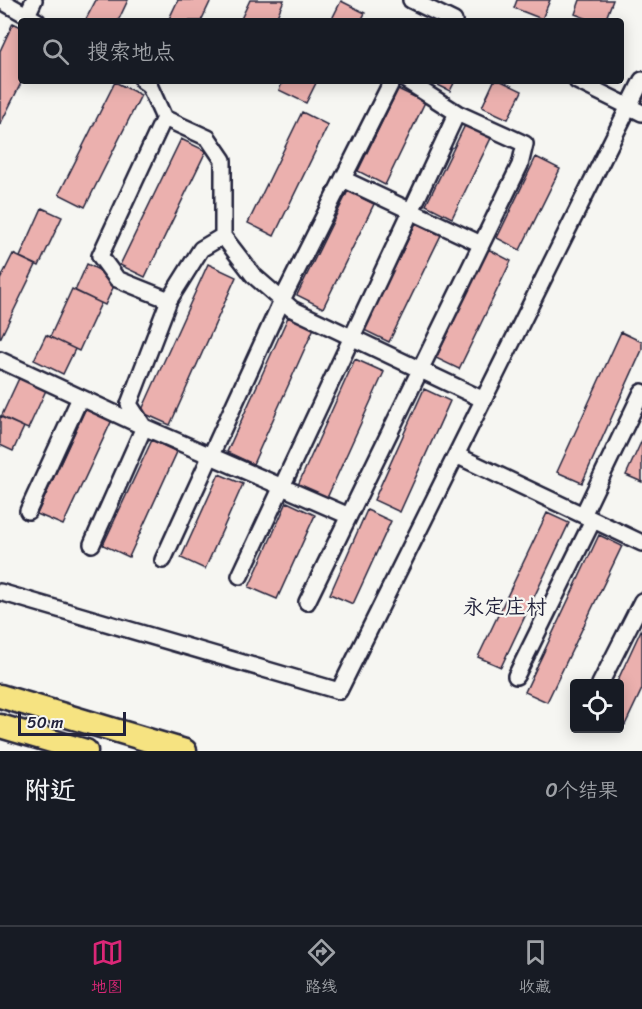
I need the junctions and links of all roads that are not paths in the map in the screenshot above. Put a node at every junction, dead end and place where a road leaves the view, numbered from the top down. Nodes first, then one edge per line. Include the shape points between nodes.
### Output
1 (34, 0) edge
2 (411, 0) edge
3 (2, 8) edge
4 (32, 18) edge
5 (448, 18) edge
6 (642, 81) edge
7 (147, 84) edge
8 (390, 84) edge
9 (412, 84) edge
10 (583, 84) edge
11 (636, 110) edge
12 (457, 113) junction
13 (164, 118) junction
14 (343, 178) junction
15 (411, 210) junction
16 (223, 236) junction
17 (482, 244) junction
18 (169, 300) junction
19 (282, 300) junction
20 (351, 337) junction
21 (0, 360) edge
22 (420, 369) junction
23 (642, 392) edge
24 (80, 398) junction
25 (484, 400) junction
26 (144, 427) junction
27 (456, 455) junction
28 (211, 456) junction
29 (282, 486) junction
30 (28, 511) dead end
31 (349, 516) junction
32 (588, 517) junction
33 (642, 543) edge
34 (92, 544) dead end
35 (163, 560) dead end
36 (240, 576) dead end
37 (0, 592) edge
38 (642, 601) edge
39 (307, 602) dead end
40 (516, 676) dead end
41 (603, 679) edge
42 (0, 696) edge
43 (0, 726) edge
44 (86, 751) edge
45 (185, 751) edge

1 - 4 street
2 - 5 street
3 - 4 street
6 - 11 street
7 - 13 street
8 - 14 street
9 - 12 street
10 - 11 street
11 - 25 street
12 - 15 street
12 - 17 street via 525,144 520,165
13 - 16 street via 208,138 222,160
13 - 18 street via 100,256 117,279
14 - 15 street
14 - 19 street
15 - 17 street
15 - 20 street
16 - 18 street via 201,249
16 - 19 street via 253,275
17 - 22 street
18 - 26 street via 129,404
19 - 20 street via 292,309
19 - 28 street
20 - 22 street
20 - 29 street
21 - 24 street
22 - 25 street
22 - 31 street
23 - 32 street
24 - 26 street
24 - 30 street
25 - 27 street
26 - 28 street
26 - 34 street
27 - 32 street
27 - 37 street via 339,691
28 - 29 street
28 - 35 street
29 - 31 street
29 - 36 street
31 - 39 street
32 - 33 street
32 - 40 street
38 - 41 street
42 - 45 highway
43 - 44 highway

